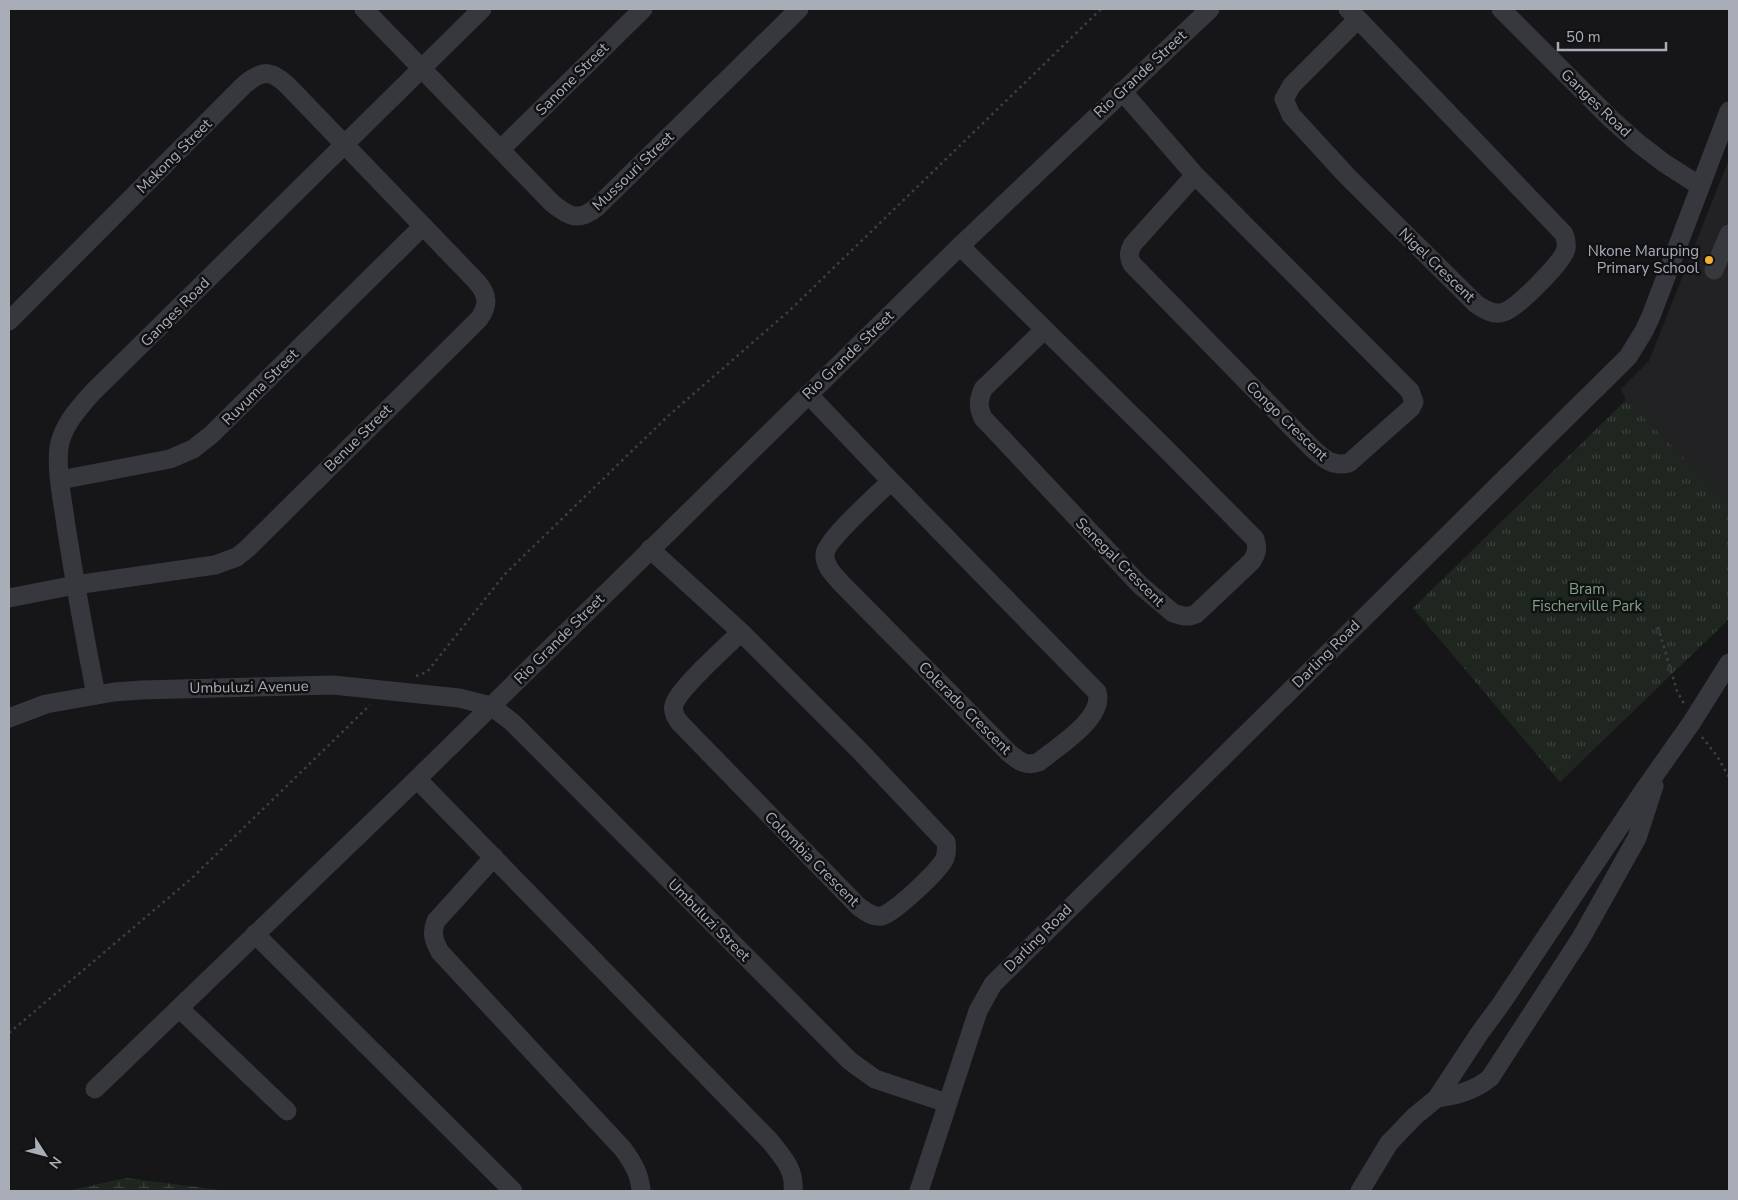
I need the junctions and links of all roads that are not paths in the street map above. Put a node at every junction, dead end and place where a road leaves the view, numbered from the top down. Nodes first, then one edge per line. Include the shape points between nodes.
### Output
1 (364, 9) edge
2 (482, 9) edge
3 (643, 9) edge
4 (799, 9) edge
5 (1210, 9) edge
6 (1509, 11) edge
7 (1353, 14) edge
8 (421, 67) junction
9 (1122, 91) junction
10 (1729, 113) edge
11 (344, 144) junction
12 (501, 149) junction
13 (1195, 175) junction
14 (1700, 186) junction
15 (423, 226) junction
16 (1729, 234) edge
17 (960, 246) junction
18 (1714, 270) dead end
19 (9, 321) edge
20 (1044, 330) junction
21 (808, 394) junction
22 (60, 480) junction
23 (891, 481) junction
24 (650, 549) junction
25 (75, 585) junction
26 (9, 598) edge
27 (741, 632) junction
28 (1729, 663) edge
29 (96, 695) junction
30 (491, 706) junction
31 (9, 718) edge
32 (1654, 775) junction
33 (417, 779) junction
34 (494, 857) junction
35 (255, 934) junction
36 (179, 1008) junction
37 (95, 1089) dead end
38 (1437, 1098) junction
39 (947, 1103) junction
40 (287, 1111) dead end
41 (513, 1191) edge
42 (641, 1191) edge
43 (793, 1191) edge
44 (919, 1191) edge
45 (1360, 1191) edge

1 - 8 street, Mussouri Street
2 - 8 street, Ganges Road
3 - 12 street, Sanone Street
4 - 12 street, Mussouri Street via 597,207 584,216 575,217 560,210
5 - 9 street, Rio Grande Street
6 - 14 street, Ganges Road via 1611,119 1664,164
7 - 7 street, Nigel Crescent via 1288,91 1284,99 1291,116 1476,304 1488,311 1504,312 1562,258 1567,241 1564,234
8 - 11 street, Ganges Road
8 - 12 street, Mussouri Street
9 - 13 street, Congo Crescent
9 - 17 street, Rio Grande Street
10 - 14 street, Darling Road
11 - 15 street, Benue Street
11 - 19 street, Mekong Street via 281,79 266,73 259,74 244,85
11 - 22 street, Ganges Road via 81,405 63,432 59,447
13 - 13 street, Congo Crescent via 1133,244 1129,251 1132,264 1313,449 1327,461 1342,465 1349,463 1411,408 1414,402 1410,391
14 - 39 street, Darling Road via 1651,316 1628,357 1002,973 978,1011
15 - 22 street, Ruvuma Street via 194,449 170,459
15 - 25 street, Benue Street via 482,288 487,302 479,319 237,557 215,565
16 - 18 street
17 - 20 street, Senegal Crescent
17 - 21 street, Rio Grande Street
20 - 20 street, Senegal Crescent via 982,390 978,399 982,418 1153,596 1173,613 1183,616 1196,614 1252,561 1256,554 1255,539
21 - 23 street, Colerado Crescent
21 - 24 street, Rio Grande Street
22 - 25 street, Ganges Road
23 - 23 street, Colerado Crescent via 831,541 825,555 828,565 842,584 1009,753 1023,764 1039,762 1086,724 1098,705 1097,692
24 - 27 street, Colombia Crescent
24 - 30 street, Rio Grande Street
25 - 26 street, Benue Street
25 - 29 street, Ganges Road
27 - 27 street, Colombia Crescent via 682,690 674,705 674,715 858,906 874,916 885,915 936,872 945,859 946,842
28 - 32 street
29 - 30 street, Umbuluzi Avenue via 141,690 333,686 458,698
29 - 31 street, Umbuluzi Avenue via 46,704
30 - 33 street, Rio Grande Street
30 - 39 street, Umbuluzi Street via 512,722 850,1060 875,1079
32 - 38 street
32 - 38 street via 1654,789 1638,838 1581,938 1490,1078 1463,1094
33 - 34 street
33 - 35 street, Rio Grande Street
34 - 42 street via 436,920 434,940 440,952 623,1149 635,1164
34 - 43 street via 770,1142 788,1164 794,1180
35 - 36 street, Rio Grande Street
35 - 41 street
36 - 37 street, Rio Grande Street
36 - 40 street
38 - 45 street via 1389,1143
39 - 44 street, Darling Road

